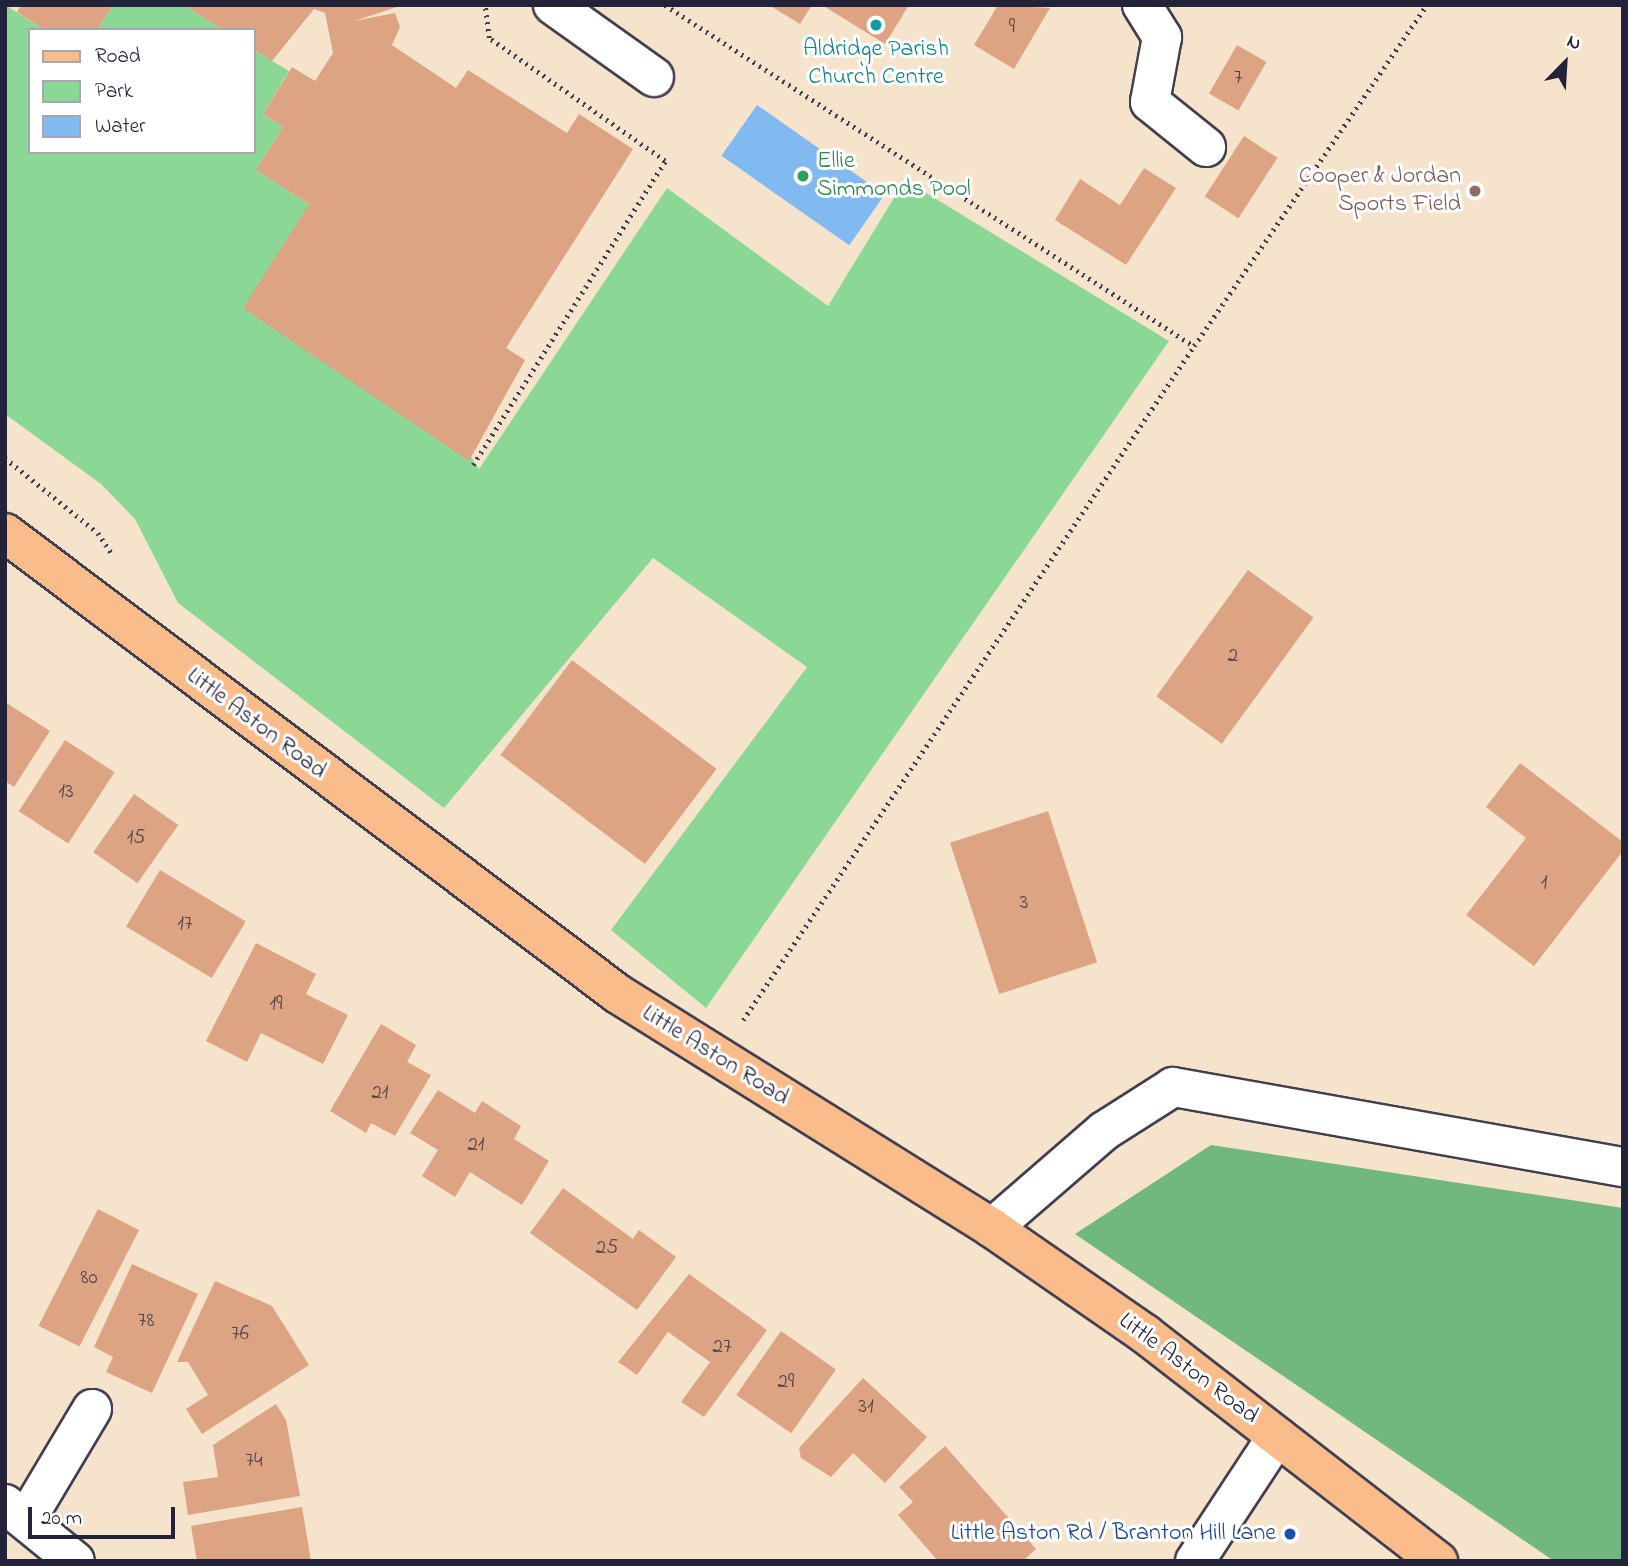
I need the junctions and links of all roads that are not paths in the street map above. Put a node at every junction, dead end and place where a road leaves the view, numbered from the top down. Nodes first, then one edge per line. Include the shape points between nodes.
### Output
1 (553, 5) edge
2 (1142, 5) edge
3 (654, 77) dead end
4 (1206, 147) dead end
5 (5, 533) edge
6 (1623, 1167) edge
7 (992, 1228) junction
8 (92, 1409) dead end
9 (1277, 1436) junction
10 (16, 1511) edge
11 (75, 1561) edge
12 (1195, 1561) edge
13 (1438, 1561) edge

1 - 3 street
2 - 4 street via 1162,37 1150,102
5 - 7 main road, Little Aston Road via 618,994
6 - 7 street via 1173,1087 1104,1131
7 - 9 main road, Little Aston Road
8 - 10 street
9 - 12 street
9 - 13 main road, Little Aston Road
10 - 11 street

